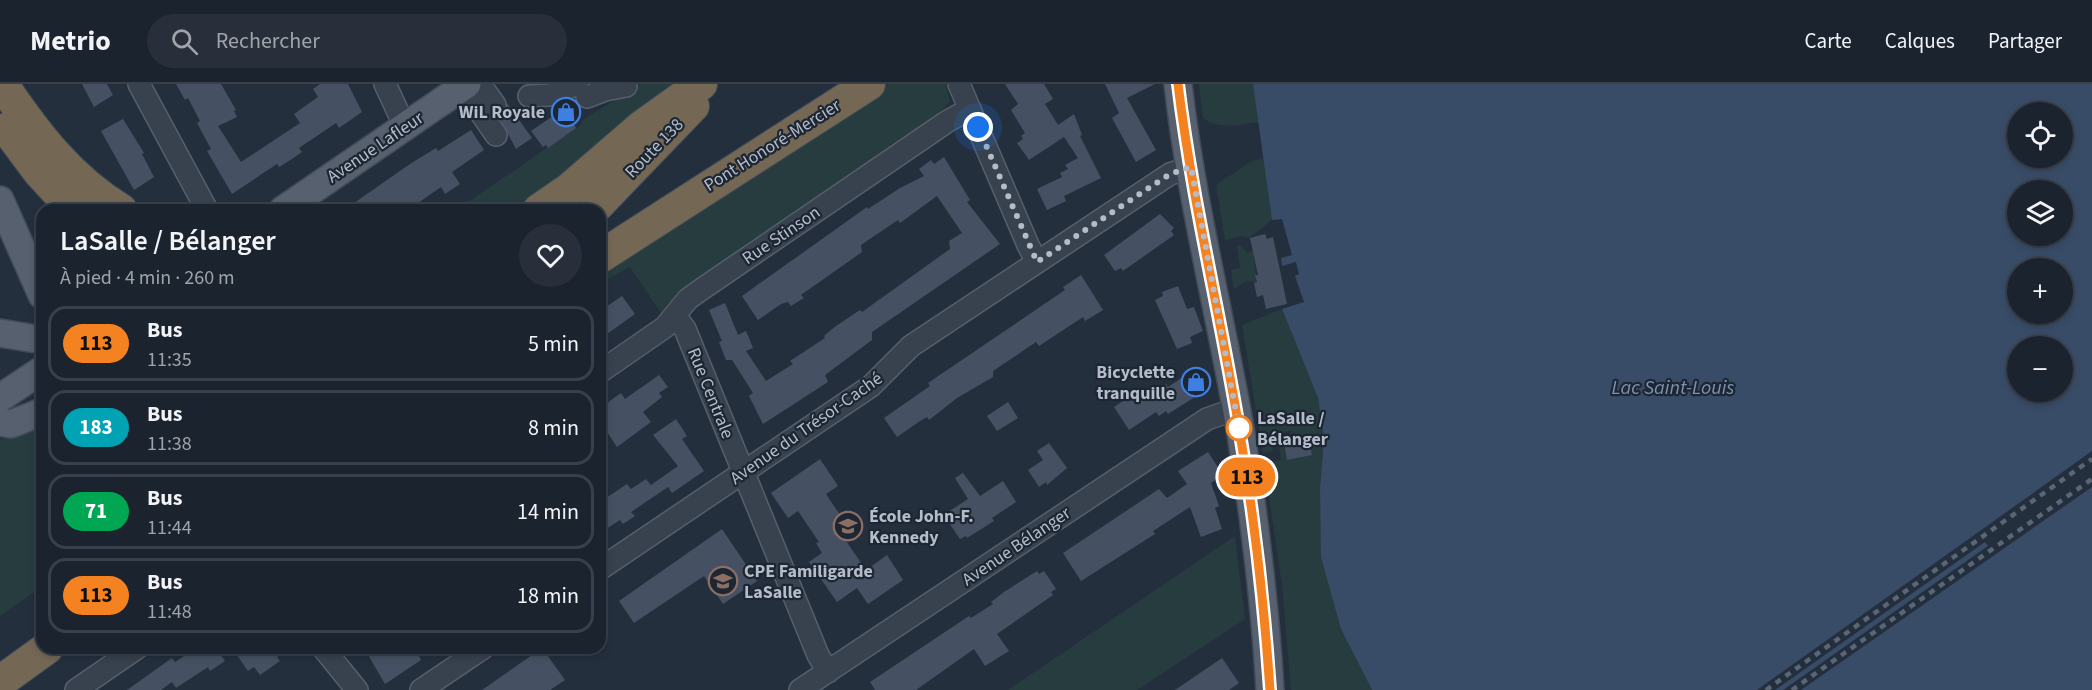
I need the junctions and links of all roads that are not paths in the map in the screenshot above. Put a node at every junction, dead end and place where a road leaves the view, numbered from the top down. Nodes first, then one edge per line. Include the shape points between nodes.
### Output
1 (2, 84) edge
2 (140, 84) edge
3 (385, 84) edge
4 (701, 84) edge
5 (715, 84) edge
6 (868, 84) edge
7 (959, 84) edge
8 (1178, 84) edge
9 (470, 85) edge
10 (626, 86) dead end
11 (584, 93) edge
12 (529, 96) dead end
13 (495, 105) dead end
14 (970, 109) junction
15 (0, 118) edge
16 (405, 127) junction
17 (496, 135) dead end
18 (1191, 167) junction
19 (0, 200) edge
20 (68, 204) edge
21 (113, 204) edge
22 (204, 204) edge
23 (292, 204) edge
24 (548, 204) edge
25 (599, 204) edge
26 (676, 206) junction
27 (606, 239) edge
28 (606, 253) edge
29 (1037, 262) junction
30 (36, 281) edge
31 (675, 316) junction
32 (0, 333) edge
33 (36, 339) edge
34 (606, 368) edge
35 (36, 374) edge
36 (0, 398) edge
37 (1236, 410) junction
38 (36, 414) edge
39 (0, 422) edge
40 (743, 473) junction
41 (606, 565) edge
42 (36, 630) edge
43 (39, 654) edge
44 (129, 654) edge
45 (328, 654) edge
46 (474, 654) edge
47 (0, 656) edge
48 (828, 672) junction
49 (0, 682) edge
50 (76, 690) edge
51 (357, 690) edge
52 (421, 690) edge
53 (800, 690) edge
54 (1270, 690) edge

1 - 21 highway via 55,156
2 - 22 street
3 - 16 street
4 - 24 highway via 641,127
5 - 25 highway, Route 138
6 - 26 highway, Pont Honoré-Mercier
7 - 14 street
8 - 18 main road
9 - 13 street
9 - 16 main road, Avenue Lafleur
9 - 17 street
10 - 11 street
11 - 12 street
14 - 29 street
14 - 31 street, Rue Stinson via 702,289
15 - 20 highway via 39,172
16 - 23 main road, Avenue Lafleur
18 - 29 street, Avenue du Trésor-Caché via 1170,174
18 - 37 main road
19 - 30 main road
26 - 27 highway
26 - 28 highway
29 - 40 street, Avenue du Trésor-Caché via 911,346 871,386
31 - 34 street, Rue Stinson
31 - 40 street, Rue Centrale via 685,329
32 - 33 main road
35 - 36 main road
37 - 48 street, Avenue Bélanger via 1207,419
37 - 54 main road via 1257,549
38 - 39 main road via 11,424
40 - 41 street, Avenue du Trésor-Caché
40 - 48 street, Rue Centrale
42 - 47 highway
43 - 49 highway
44 - 50 street
45 - 51 street
46 - 52 street
48 - 53 street, Avenue Bélanger

